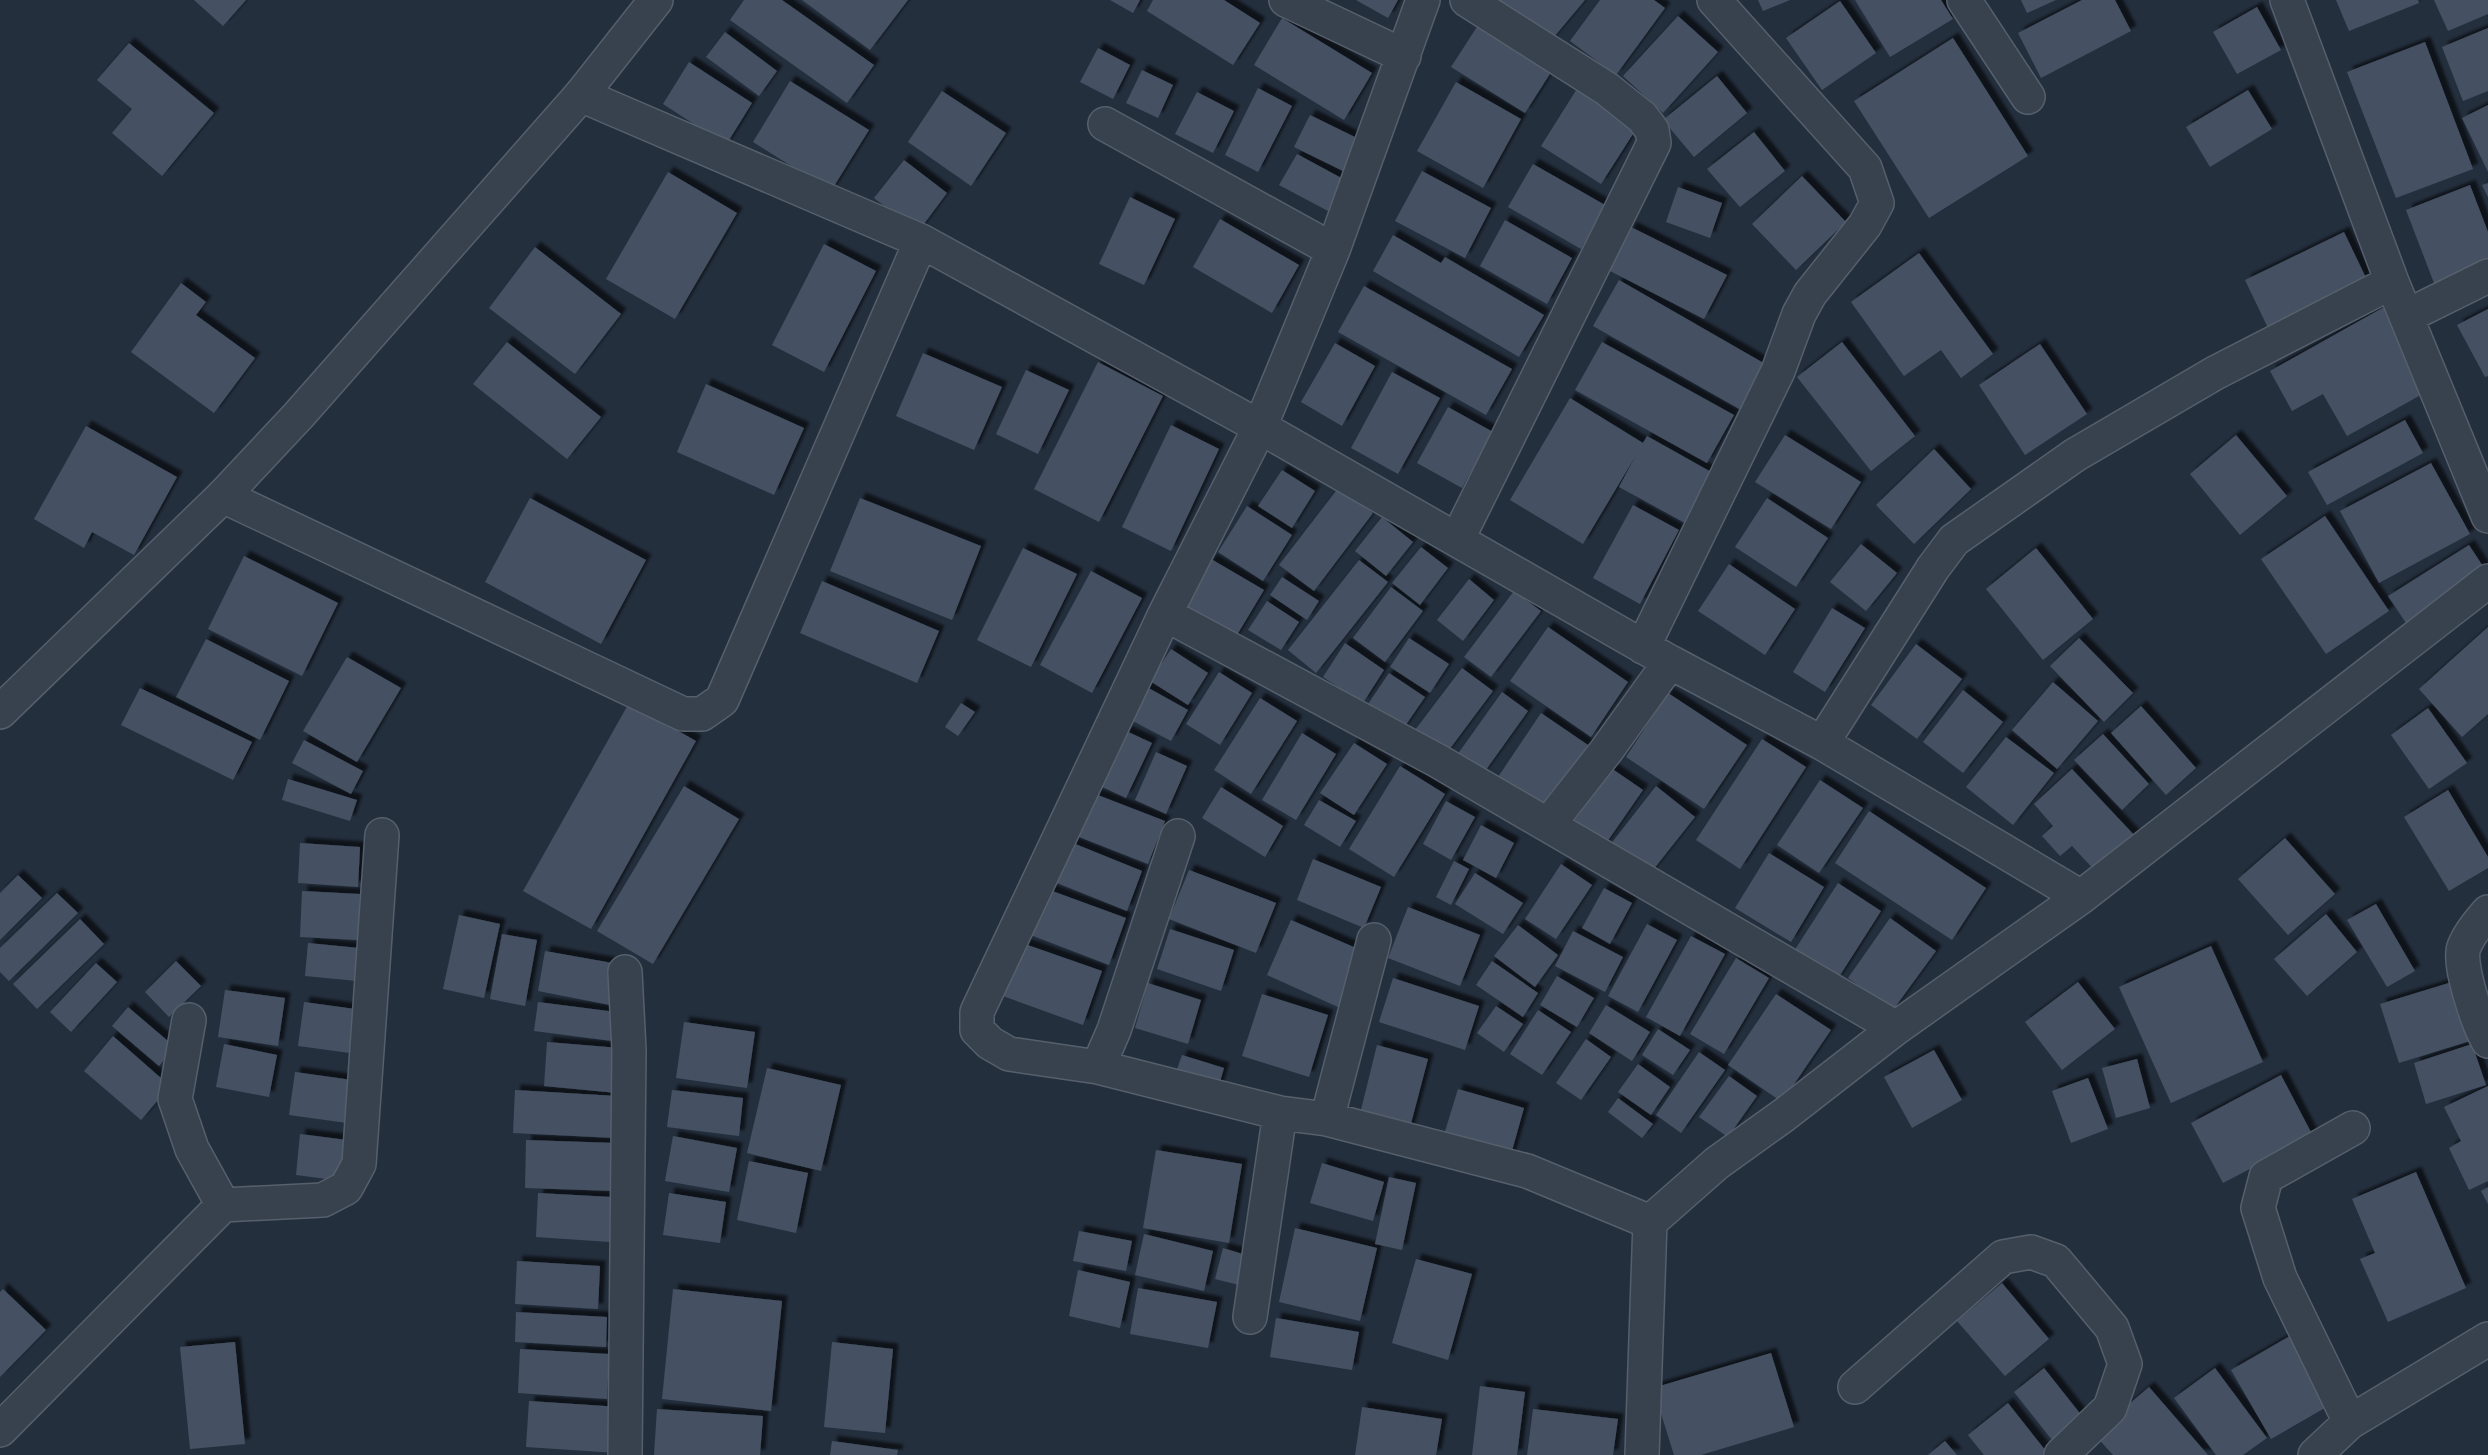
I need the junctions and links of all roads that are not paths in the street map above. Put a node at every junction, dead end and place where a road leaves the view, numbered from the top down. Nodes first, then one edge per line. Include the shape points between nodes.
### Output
1 (656, 0) edge
2 (1286, 0) edge
3 (1424, 0) edge
4 (1467, 0) edge
5 (1714, 0) edge
6 (1964, 0) edge
7 (2287, 0) edge
8 (1404, 56) junction
9 (581, 95) junction
10 (2028, 97) dead end
11 (1105, 124) dead end
12 (921, 241) junction
13 (1333, 250) junction
14 (2488, 276) edge
15 (2392, 282) junction
16 (2407, 316) junction
17 (1260, 427) junction
18 (223, 496) junction
19 (2488, 516) edge
20 (1458, 538) junction
21 (2488, 581) edge
22 (1165, 614) junction
23 (1656, 654) junction
24 (0, 712) edge
25 (1822, 743) junction
26 (1548, 825) junction
27 (382, 835) dead end
28 (1178, 836) dead end
29 (2081, 897) junction
30 (2488, 912) edge
31 (1374, 940) dead end
32 (625, 972) dead end
33 (189, 1020) dead end
34 (1896, 1028) junction
35 (2488, 1041) edge
36 (1098, 1067) junction
37 (1280, 1113) junction
38 (1327, 1119) junction
39 (2353, 1128) dead end
40 (223, 1205) junction
41 (1650, 1222) junction
42 (1250, 1317) dead end
43 (2488, 1339) edge
44 (1855, 1387) dead end
45 (2350, 1422) junction
46 (0, 1430) edge
47 (625, 1455) edge
48 (1642, 1455) edge
49 (2061, 1455) edge
50 (2315, 1455) edge

1 - 9 street
2 - 8 street
3 - 8 street
4 - 20 street via 1607,89 1642,117 1652,130 1654,143
5 - 23 street via 1865,168 1877,203 1799,314
6 - 10 street
7 - 15 street
8 - 13 street
9 - 12 street
9 - 18 street via 306,408
11 - 13 street
12 - 17 street
12 - 18 street via 722,700 702,714 683,714
13 - 17 street
14 - 16 street
15 - 16 street
15 - 25 street via 2215,373 2075,455 1954,540
16 - 19 street
17 - 20 street
17 - 22 street
18 - 24 street
20 - 23 street
21 - 29 street
22 - 26 street
22 - 36 street via 976,1012 977,1030 1009,1054
23 - 25 street
23 - 26 street via 1606,751
25 - 29 street
26 - 34 street
27 - 40 street via 359,1164 346,1188 323,1200
28 - 36 street via 1114,1030
29 - 34 street
30 - 35 street via 2463,949 2479,1025
31 - 38 street
32 - 47 street via 629,1050
33 - 40 street via 175,1099 192,1149
34 - 41 street via 1717,1163
36 - 37 street
37 - 38 street
37 - 42 street
38 - 41 street via 1527,1171
39 - 45 street via 2266,1177 2258,1208 2280,1278
40 - 46 street
41 - 48 street
43 - 45 street
44 - 49 street via 2003,1257 2031,1252 2056,1261 2112,1328 2125,1364 2110,1408
45 - 50 street

